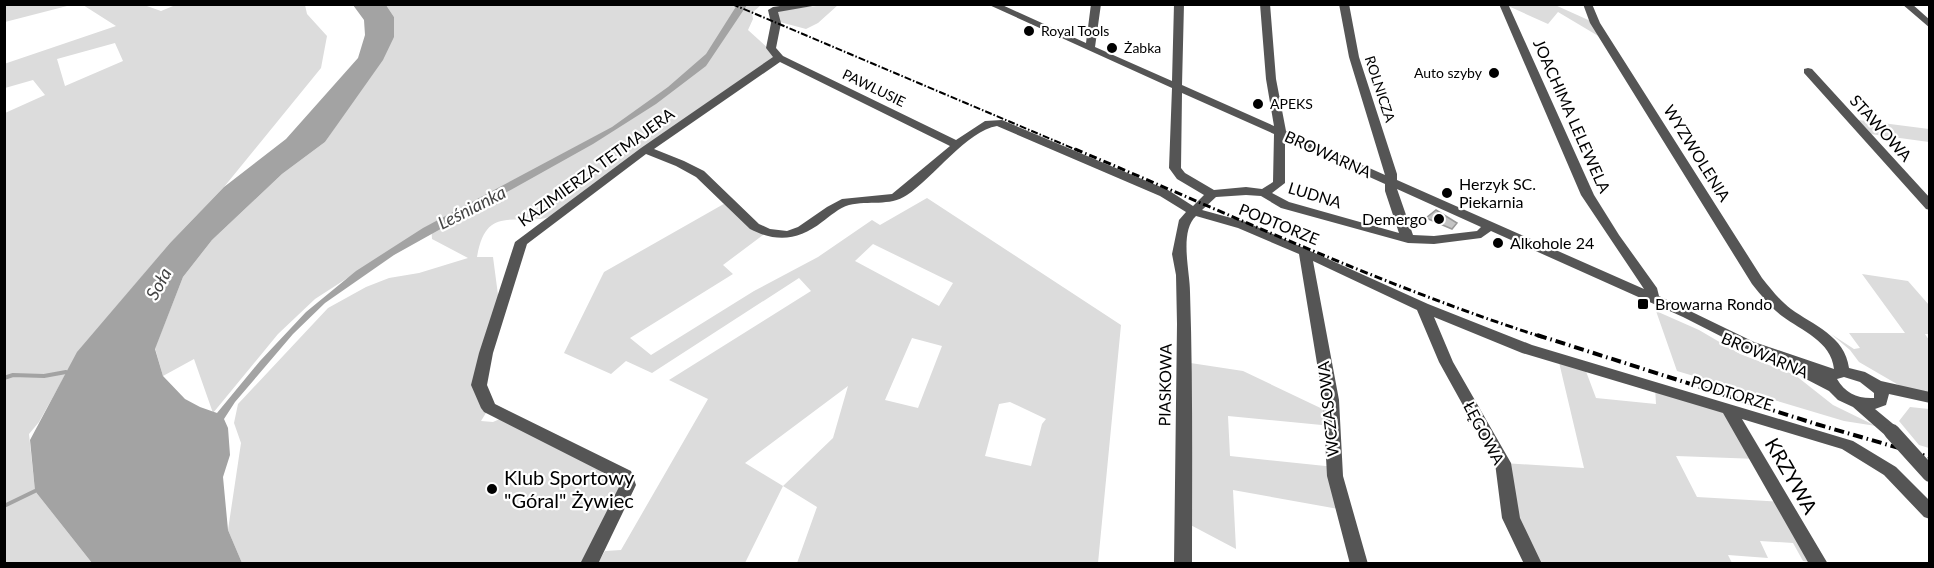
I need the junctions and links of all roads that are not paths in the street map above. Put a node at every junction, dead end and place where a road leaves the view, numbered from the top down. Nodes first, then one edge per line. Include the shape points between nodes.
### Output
1 (820, 4) edge
2 (991, 4) edge
3 (1096, 4) edge
4 (1179, 4) edge
5 (1265, 4) edge
6 (1344, 4) edge
7 (1503, 4) edge
8 (1587, 4) edge
9 (1906, 4) edge
10 (1929, 25) edge
11 (1090, 48) junction
12 (779, 57) junction
13 (1808, 70) dead end
14 (1178, 88) junction
15 (1278, 132) junction
16 (957, 145) junction
17 (645, 150) junction
18 (1390, 182) junction
19 (1264, 193) junction
20 (1212, 194) junction
21 (1929, 206) edge
22 (1194, 212) junction
23 (1489, 226) junction
24 (1408, 239) junction
25 (1305, 252) junction
26 (1659, 302) junction
27 (1423, 307) junction
28 (1787, 313) junction
29 (1860, 376) junction
30 (1836, 378) junction
31 (1873, 398) junction
32 (1929, 398) edge
33 (1929, 403) edge
34 (1728, 409) junction
35 (1929, 474) edge
36 (1929, 512) edge
37 (589, 564) edge
38 (1183, 564) edge
39 (1359, 564) edge
40 (1533, 564) edge
41 (1818, 564) edge

1 - 12 street via 773,10 776,23 771,48
2 - 11 street, BROWARNA
3 - 11 street
4 - 14 street
5 - 15 street
6 - 18 street, ROLNICZA via 1354,57 1389,165
7 - 26 street, JOACHIMA LELEWELA via 1580,180
8 - 28 street, WYZWOLENIA via 1594,23 1756,281
9 - 10 street
11 - 14 street, BROWARNA
12 - 16 street, PAWLUSIE
12 - 17 street, KAZIMIERZA TETMAJERA
13 - 21 street, STAWOWA
14 - 15 street, BROWARNA
14 - 20 street via 1175,168 1181,176
15 - 18 street, BROWARNA
15 - 19 street via 1279,183
16 - 17 street, PODTORZE via 893,199 839,204 807,227 779,236 750,224 698,172
16 - 22 street, PODTORZE via 986,123 998,122 1164,193
17 - 37 street, KAZIMIERZA TETMAJERA via 521,242 479,385 489,408 626,476 628,484
18 - 23 street, BROWARNA
18 - 24 street
19 - 20 street, LUDNA
19 - 24 street, LUDNA via 1285,205
20 - 22 street
22 - 25 street, PODTORZE via 1235,223
22 - 38 street, PIASKOWA via 1185,220 1179,254 1184,324
23 - 24 street, LUDNA via 1481,234
23 - 26 street, BROWARNA
25 - 27 street, PODTORZE
25 - 39 street, WCZASOWA via 1330,400 1335,476
26 - 30 street, BROWARNA via 1729,342 1816,377
27 - 34 street, PODTORZE via 1527,349
27 - 40 street, ŁĘGOWA via 1446,362 1503,463 1510,518
28 - 29 street, WYZWOLENIA via 1842,346
28 - 30 street, WYZWOLENIA via 1833,345 1842,360
29 - 30 street
29 - 31 street
30 - 31 street via 1844,396
31 - 32 street
31 - 33 street
31 - 35 street, bridge via 1893,432
34 - 36 street, PODTORZE via 1863,453 1890,471
34 - 41 street, KRZYWA

